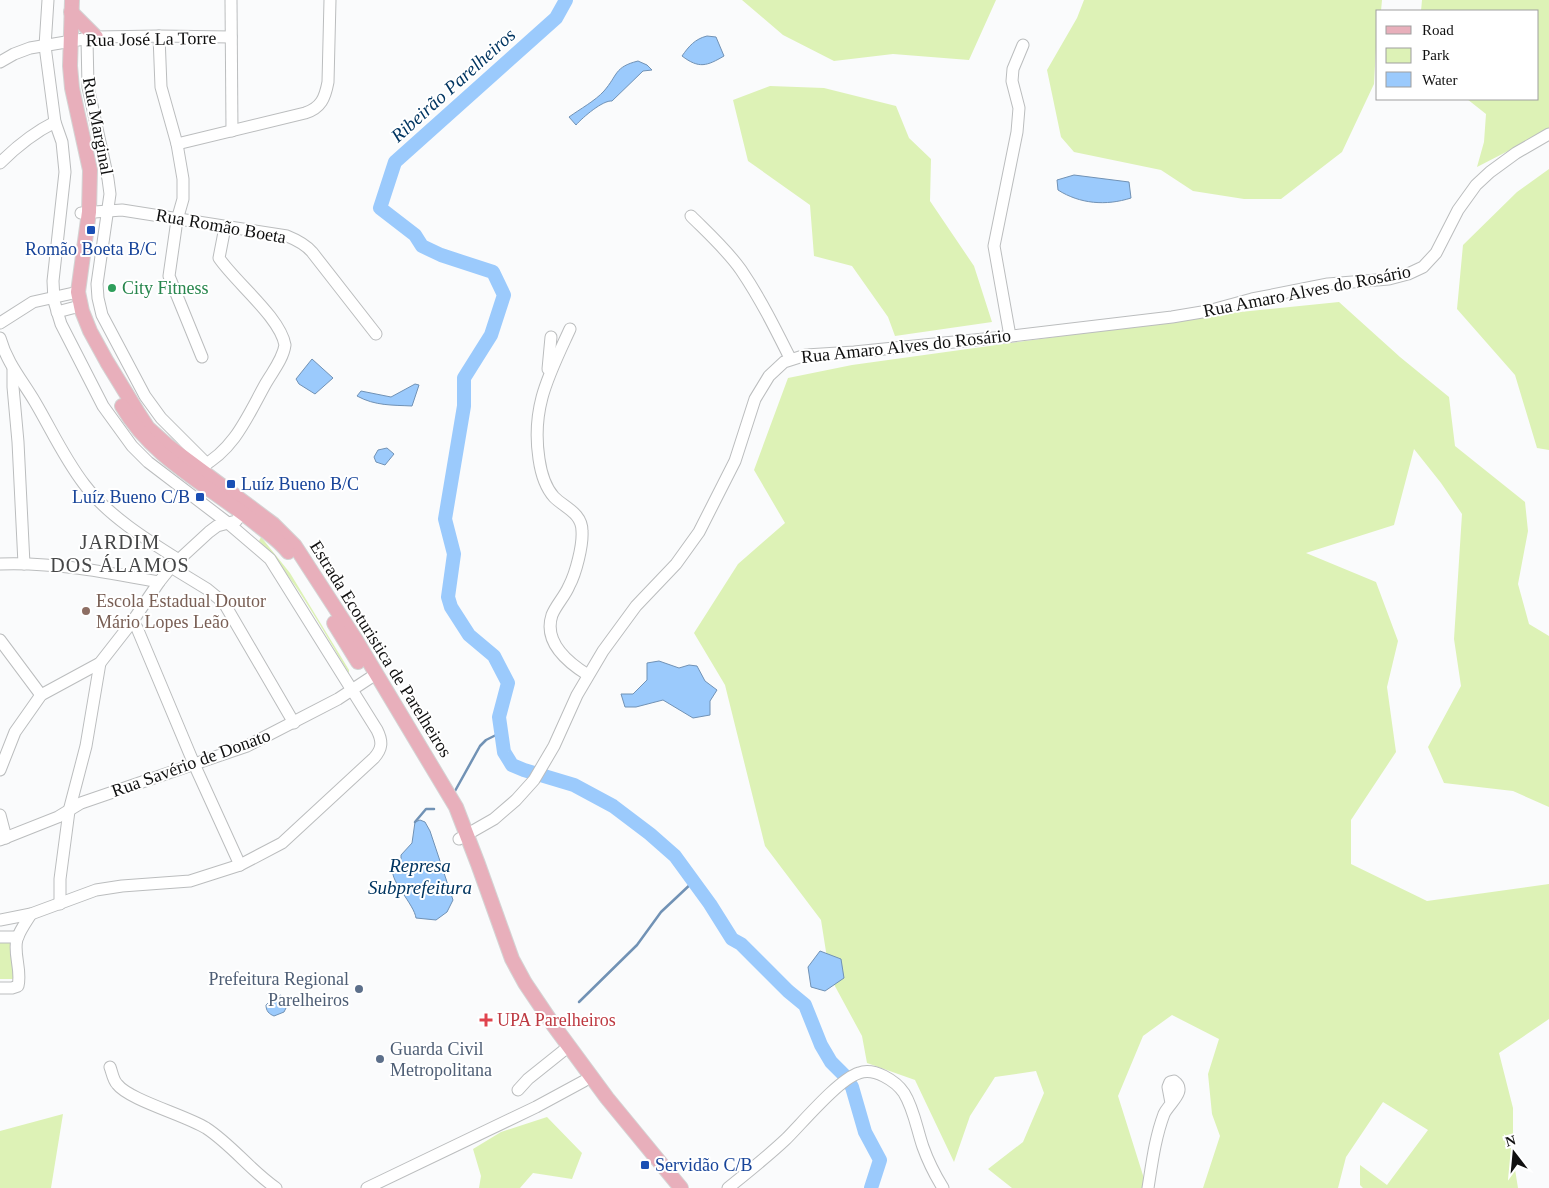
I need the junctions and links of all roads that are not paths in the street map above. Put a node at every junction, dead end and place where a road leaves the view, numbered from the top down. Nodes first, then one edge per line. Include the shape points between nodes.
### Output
1 (48, 0) edge
2 (62, 0) edge
3 (231, 0) edge
4 (330, 0) edge
5 (72, 6) edge
6 (158, 36) junction
7 (231, 37) junction
8 (91, 38) junction
9 (66, 42) junction
10 (1023, 45) dead end
11 (45, 46) junction
12 (0, 62) edge
13 (55, 122) junction
14 (232, 131) junction
15 (1549, 134) edge
16 (177, 144) junction
17 (0, 163) edge
18 (106, 212) junction
19 (85, 213) junction
20 (691, 216) dead end
21 (177, 220) junction
22 (225, 227) junction
23 (74, 292) junction
24 (54, 297) junction
25 (77, 307) junction
26 (57, 312) junction
27 (0, 323) edge
28 (570, 329) dead end
29 (376, 334) dead end
30 (551, 336) dead end
31 (1010, 336) junction
32 (0, 338) edge
33 (202, 357) dead end
34 (790, 358) junction
35 (13, 370) junction
36 (547, 378) junction
37 (163, 449) junction
38 (148, 462) junction
39 (200, 473) junction
40 (245, 510) junction
41 (228, 523) junction
42 (0, 564) edge
43 (24, 564) junction
44 (175, 564) junction
45 (159, 582) junction
46 (132, 622) junction
47 (0, 640) edge
48 (100, 663) junction
49 (588, 675) junction
50 (372, 676) junction
51 (352, 690) junction
52 (41, 695) junction
53 (294, 723) junction
54 (194, 764) junction
55 (0, 770) edge
56 (70, 811) junction
57 (0, 815) edge
58 (463, 837) junction
59 (3, 839) edge
60 (240, 865) junction
61 (60, 904) junction
62 (31, 914) junction
63 (0, 920) edge
64 (0, 937) edge
65 (18, 937) junction
66 (0, 988) edge
67 (562, 1050) junction
68 (110, 1066) dead end
69 (584, 1081) junction
70 (518, 1090) dead end
71 (604, 1101) junction
72 (1172, 1103) dead end
73 (276, 1188) edge
74 (367, 1188) edge
75 (671, 1188) edge
76 (682, 1188) edge
77 (728, 1188) edge
78 (943, 1188) edge
79 (1148, 1188) edge

1 - 11 street
2 - 9 main road, Estrada Ecoturistica de Parelheiros
3 - 7 street
4 - 14 street via 328,82 322,103 305,113
5 - 8 main road
5 - 9 main road, Estrada Ecoturistica de Parelheiros
6 - 7 street, Rua José La Torre
6 - 8 street, Rua José La Torre
6 - 16 street via 161,87
7 - 14 street
8 - 9 street, Rua José La Torre
8 - 18 street, Rua Marginal via 88,87 108,179 110,194
9 - 11 street, Rua José La Torre
9 - 19 main road, Estrada Ecoturistica de Parelheiros via 64,89 81,168
10 - 31 street via 1013,69 1012,81 1019,108 1017,132 994,246
11 - 12 street, Rua José La Torre via 30,48
11 - 13 street
13 - 17 street via 35,132
13 - 24 street via 62,142 65,172
14 - 16 street
15 - 31 street, Rua Amaro Alves do Rosário via 1516,153 1476,185 1458,210 1436,253 1424,268 1413,273 1389,279 1318,286 1172,317
16 - 21 street via 183,199
18 - 19 street, Rua Romão Boeta
18 - 21 street, Rua Romão Boeta via 122,210
18 - 39 street, Rua Marginal via 97,284 102,315 145,396
19 - 23 main road, Estrada Ecoturistica de Parelheiros
20 - 34 street via 740,269
21 - 22 street, Rua Romão Boeta
21 - 33 street via 169,276
22 - 29 street, Rua Romão Boeta via 287,236 305,244
22 - 39 street via 219,258 257,300 279,329 285,344 276,368 247,420 226,448
23 - 24 street
23 - 25 main road, Estrada Ecoturistica de Parelheiros
24 - 26 street
24 - 27 street via 33,302
25 - 26 street
25 - 37 main road, Estrada Ecoturistica de Parelheiros via 137,412
26 - 38 street via 103,406
28 - 36 street
30 - 36 street
31 - 34 street, Rua Amaro Alves do Rosário
32 - 35 street
34 - 49 street, Rua Amaro Alves do Rosário via 773,371 757,393 735,461 700,532 676,564 636,606
35 - 43 street
35 - 44 street via 85,486
36 - 49 street via 537,417 540,468 554,497 579,518 582,532 570,585 550,627 557,649
37 - 38 street
37 - 39 main road, Estrada Ecoturistica de Parelheiros
38 - 41 street
39 - 40 main road, Estrada Ecoturistica de Parelheiros
40 - 41 street via 236,521
40 - 50 main road, Estrada Ecoturistica de Parelheiros via 273,524 295,546 338,612
41 - 44 street via 209,532
41 - 51 street via 261,550 278,571
42 - 43 street
43 - 45 street via 92,569
44 - 45 street
44 - 53 street via 224,603
45 - 46 street
46 - 48 street
46 - 54 street
47 - 52 street
48 - 52 street
48 - 56 street via 86,746
49 - 58 street, Rua Amaro Alves do Rosário via 534,780 506,809
50 - 51 street, Rua Savério de Donato
50 - 58 main road, Estrada Ecoturistica de Parelheiros via 446,790
51 - 53 street, Rua Savério de Donato
51 - 60 street via 377,730 382,744 380,752 301,826 272,849
52 - 55 street via 15,732
53 - 54 street, Rua Savério de Donato via 247,746
54 - 56 street, Rua Savério de Donato via 81,803
54 - 60 street
56 - 59 street, Rua Savério de Donato
56 - 61 street via 60,879
57 - 59 street
58 - 67 main road, Estrada Ecoturistica de Parelheiros via 510,976
58 - 71 main road, Estrada Ecoturistica de Parelheiros via 512,959
60 - 61 street via 190,881 96,890
61 - 62 street
62 - 63 street
62 - 65 street
64 - 65 street
65 - 66 street via 18,984 12,988
67 - 69 main road, Estrada Ecoturistica de Parelheiros
67 - 70 street
68 - 73 street via 114,1081 120,1088 206,1128
69 - 71 main road, Estrada Ecoturistica de Parelheiros
69 - 74 street
71 - 75 main road, Estrada Ecoturistica de Parelheiros
71 - 76 main road, Estrada Ecoturistica de Parelheiros
72 - 79 street via 1165,1112 1158,1134
77 - 78 street via 784,1140 843,1082 860,1072 872,1071 896,1083 904,1094 923,1147

